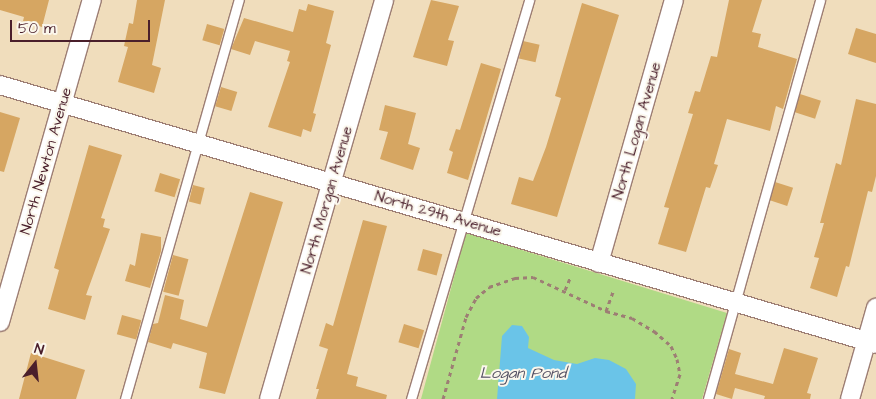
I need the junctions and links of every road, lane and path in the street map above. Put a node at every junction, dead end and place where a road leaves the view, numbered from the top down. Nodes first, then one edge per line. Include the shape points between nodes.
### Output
1 (92, 0) edge
2 (239, 0) edge
3 (384, 0) edge
4 (528, 0) edge
5 (674, 0) edge
6 (820, 0) edge
7 (0, 85) edge
8 (62, 103) junction
9 (198, 144) junction
10 (331, 183) junction
11 (464, 221) junction
12 (599, 263) junction
13 (571, 276) dead end
14 (614, 289) dead end
15 (565, 290) junction
16 (735, 301) junction
17 (876, 308) edge
18 (606, 311) junction
19 (0, 322) edge
20 (871, 343) edge
21 (125, 399) edge
22 (269, 399) edge
23 (411, 399) edge
24 (443, 399) edge
25 (672, 399) edge
26 (708, 399) edge
27 (850, 399) edge

1 - 8 street, North Newton Avenue
2 - 9 lane
3 - 10 street, North Morgan Avenue
4 - 11 lane
5 - 12 street, North Logan Avenue
6 - 16 lane
7 - 8 street, North 29th Avenue
8 - 9 street, North 29th Avenue
8 - 19 street, North Newton Avenue
9 - 10 street, North 29th Avenue
9 - 21 lane
10 - 11 street, North 29th Avenue
10 - 22 street, North Morgan Avenue
11 - 12 street, North 29th Avenue
11 - 23 lane
12 - 16 street, North 29th Avenue
13 - 15 path
14 - 18 path
15 - 18 path
15 - 24 path via 533,277 515,278 488,287 476,298 466,317
16 - 20 street, North 29th Avenue
16 - 26 lane
17 - 20 street
18 - 25 path via 632,318 671,346 680,374
20 - 27 street

